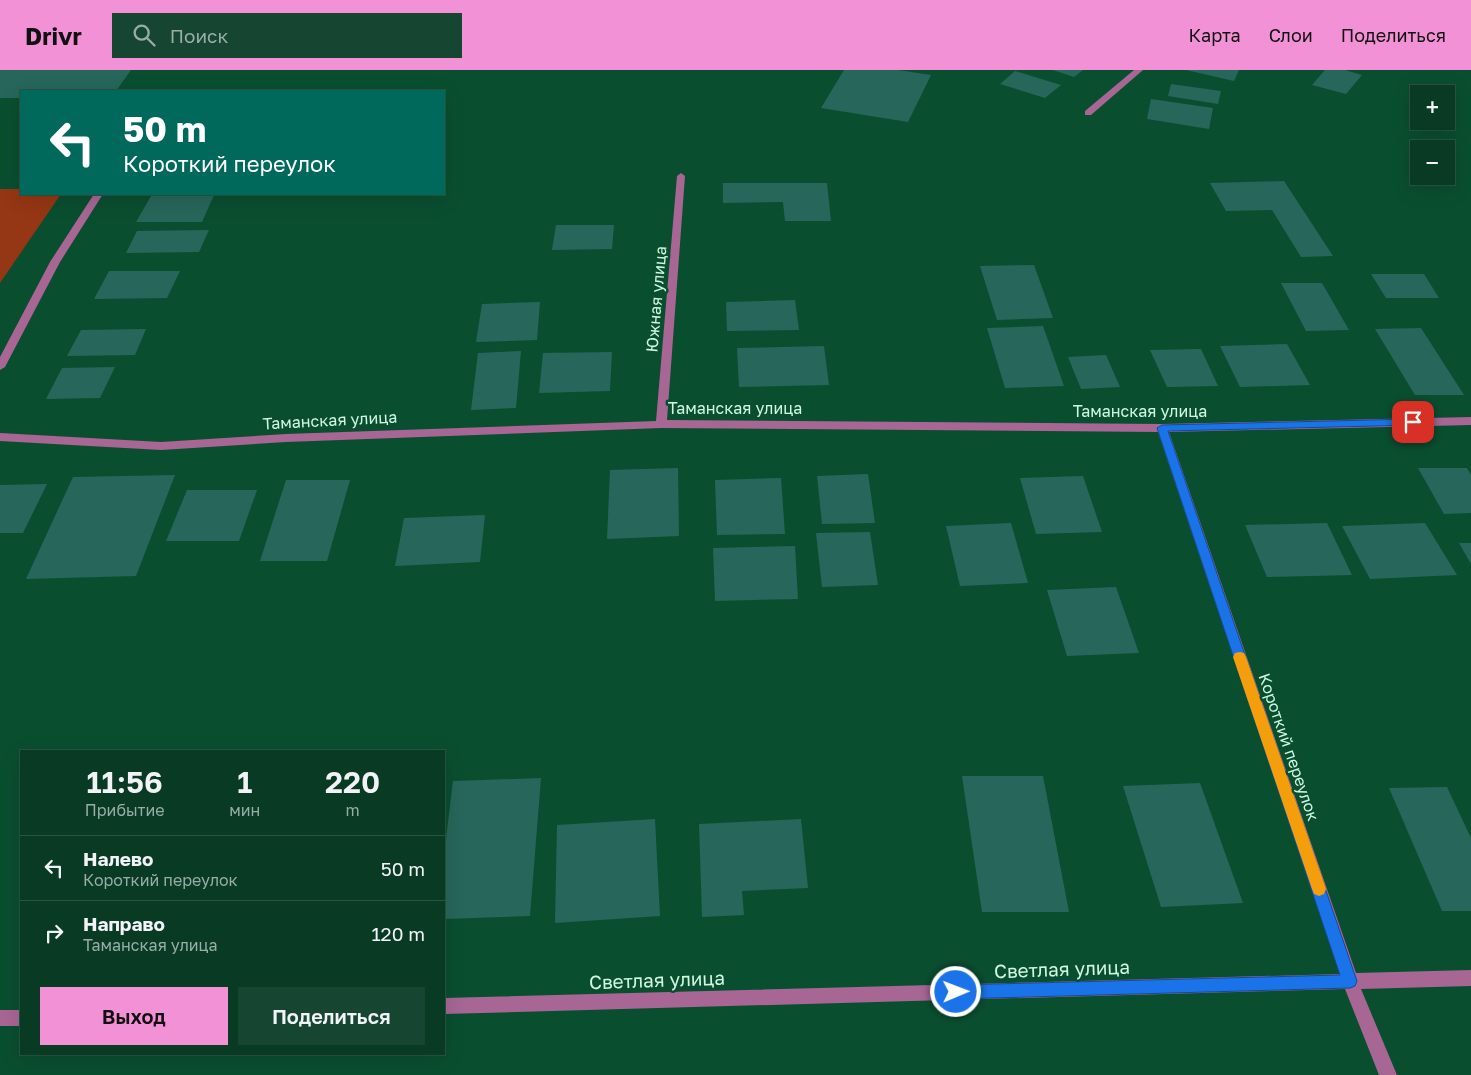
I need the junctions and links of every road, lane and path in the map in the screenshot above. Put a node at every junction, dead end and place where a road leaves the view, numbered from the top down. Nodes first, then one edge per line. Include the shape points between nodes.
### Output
1 (1139, 70) edge
2 (1088, 113) dead end
3 (681, 176) dead end
4 (97, 195) edge
5 (0, 368) edge
6 (1471, 421) edge
7 (661, 424) junction
8 (1162, 428) junction
9 (0, 437) edge
10 (1471, 978) edge
11 (1350, 981) junction
12 (445, 1006) edge
13 (0, 1018) edge
14 (20, 1018) edge
15 (1388, 1075) edge

1 - 2 street
3 - 7 street, Южная улица
4 - 5 street via 55,262
6 - 8 street, Таманская улица
7 - 8 street, Таманская улица
7 - 9 street, Таманская улица via 305,437 162,446
8 - 11 street, Короткий переулок
10 - 11 street, Светлая улица
11 - 12 street, Светлая улица
11 - 15 street, Короткий переулок
13 - 14 street

